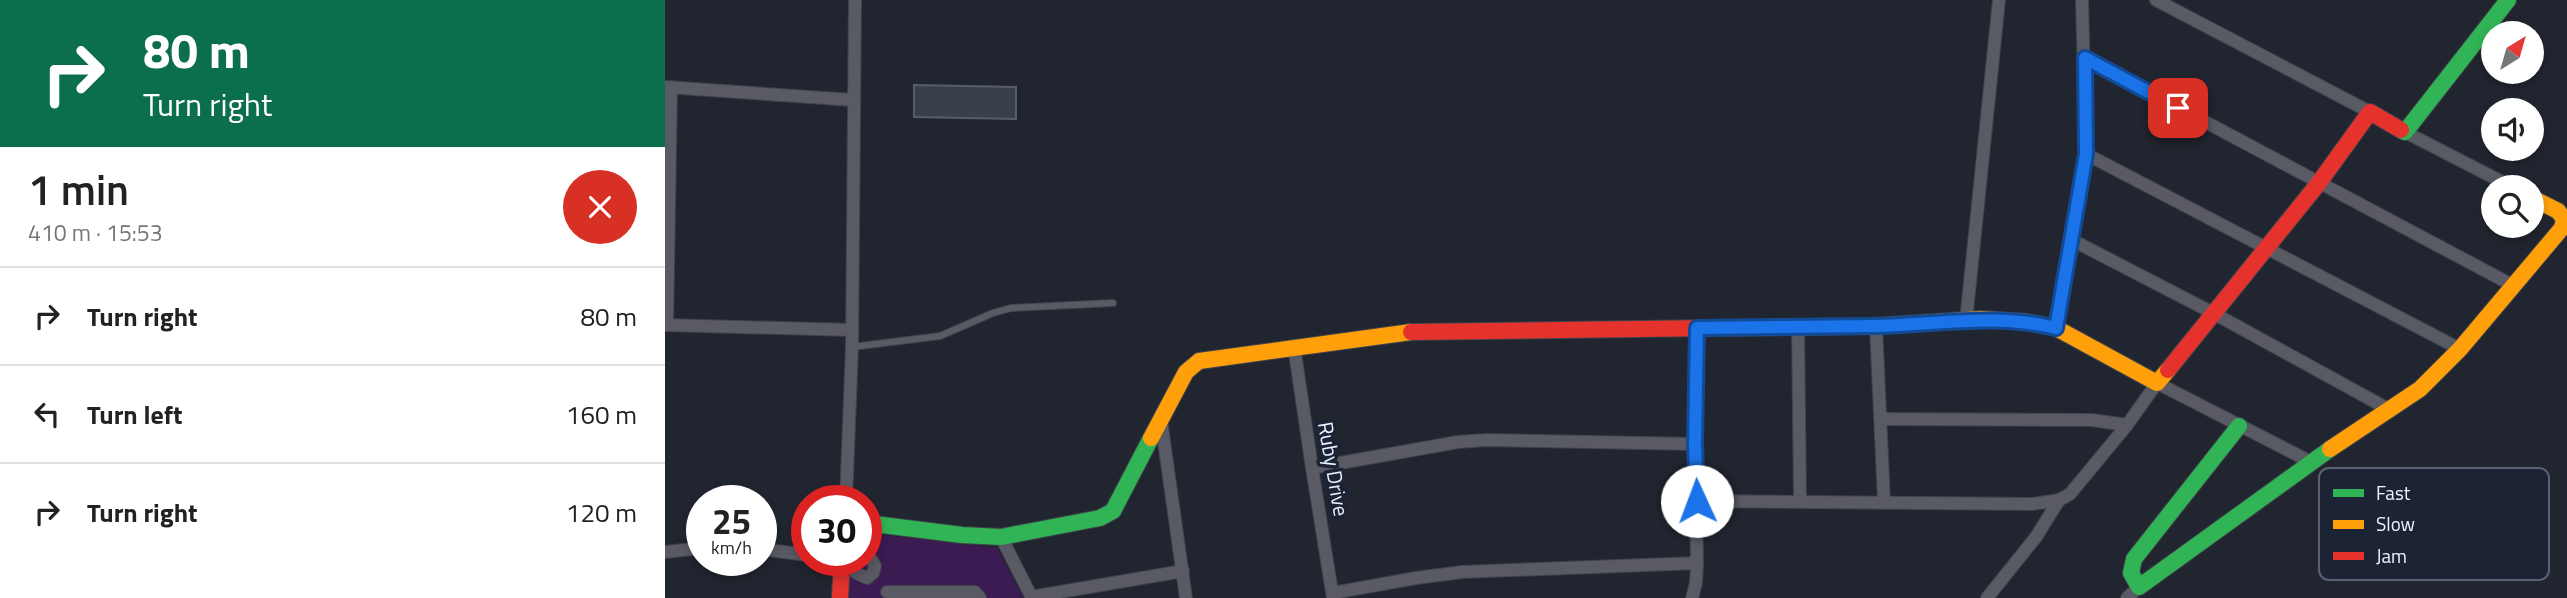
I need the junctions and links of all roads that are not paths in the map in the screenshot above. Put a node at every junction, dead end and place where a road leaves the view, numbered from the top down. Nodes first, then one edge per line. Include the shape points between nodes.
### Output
1 (855, 0) edge
2 (1999, 0) edge
3 (2082, 0) edge
4 (2156, 0) edge
5 (2508, 0) edge
6 (2085, 58) junction
7 (668, 87) edge
8 (853, 100) junction
9 (2370, 112) junction
10 (2405, 132) junction
11 (2086, 154) junction
12 (2489, 175) edge
13 (2318, 184) junction
14 (2544, 204) edge
15 (2072, 240) junction
16 (2267, 247) junction
17 (2514, 286) junction
18 (1113, 303) dead end
19 (2215, 314) junction
20 (1966, 321) junction
21 (666, 325) edge
22 (1798, 326) junction
23 (1876, 326) junction
24 (1697, 328) junction
25 (2056, 328) junction
26 (852, 330) junction
27 (1294, 346) junction
28 (852, 347) junction
29 (2460, 349) junction
30 (2157, 383) junction
31 (2390, 410) junction
32 (1880, 419) junction
33 (1161, 420) junction
34 (2127, 425) junction
35 (2239, 426) junction
36 (1695, 444) junction
37 (2311, 462) junction
38 (1312, 468) junction
39 (847, 485) edge
40 (2059, 500) junction
41 (1697, 501) junction
42 (1800, 501) junction
43 (1884, 501) junction
44 (882, 525) edge
45 (1001, 537) junction
46 (686, 550) edge
47 (665, 552) edge
48 (1697, 563) junction
49 (1182, 571) junction
50 (846, 576) edge
51 (871, 576) edge
52 (2133, 593) edge
53 (889, 595) edge
54 (1333, 595) edge
55 (1031, 597) edge
56 (840, 598) edge
57 (981, 598) edge
58 (1187, 598) edge
59 (1692, 598) edge
60 (1987, 598) edge

1 - 8 street
2 - 20 street
3 - 6 street
4 - 9 street
5 - 10 street
6 - 11 street
6 - 13 street
7 - 8 street
7 - 21 street
8 - 26 street
9 - 10 street
9 - 13 street
10 - 12 street
11 - 15 street
11 - 16 street
13 - 16 street
13 - 17 street
14 - 17 street via 2564,219 2562,228
15 - 19 street
15 - 25 street
16 - 19 street
16 - 29 street
17 - 29 street
18 - 28 lane via 1011,308 940,336
19 - 30 street
19 - 31 street
20 - 23 street
20 - 25 street via 2027,322
21 - 26 street
22 - 23 street
22 - 24 street
22 - 42 street
23 - 32 street
24 - 27 street via 1403,332
24 - 36 street
25 - 30 street
26 - 28 street
27 - 33 street via 1199,361 1186,372
27 - 38 street, Ruby Drive
28 - 39 street
29 - 31 street via 2420,389
30 - 34 street
30 - 35 street
31 - 37 street
32 - 34 street via 2092,420
32 - 43 street
33 - 45 street via 1112,511 1100,518
33 - 49 street
34 - 40 street via 2085,478
35 - 37 street
35 - 52 street via 2134,559
36 - 38 street via 1486,440
36 - 41 street
37 - 52 street
38 - 54 street, Ruby Drive
40 - 43 street via 2032,504
40 - 60 street
41 - 42 street
41 - 48 street
42 - 43 street
44 - 45 street
45 - 55 street
46 - 47 street
48 - 54 street via 1462,572
48 - 59 street
49 - 55 street
49 - 58 street
50 - 56 street
51 - 53 street
53 - 57 street via 975,592

